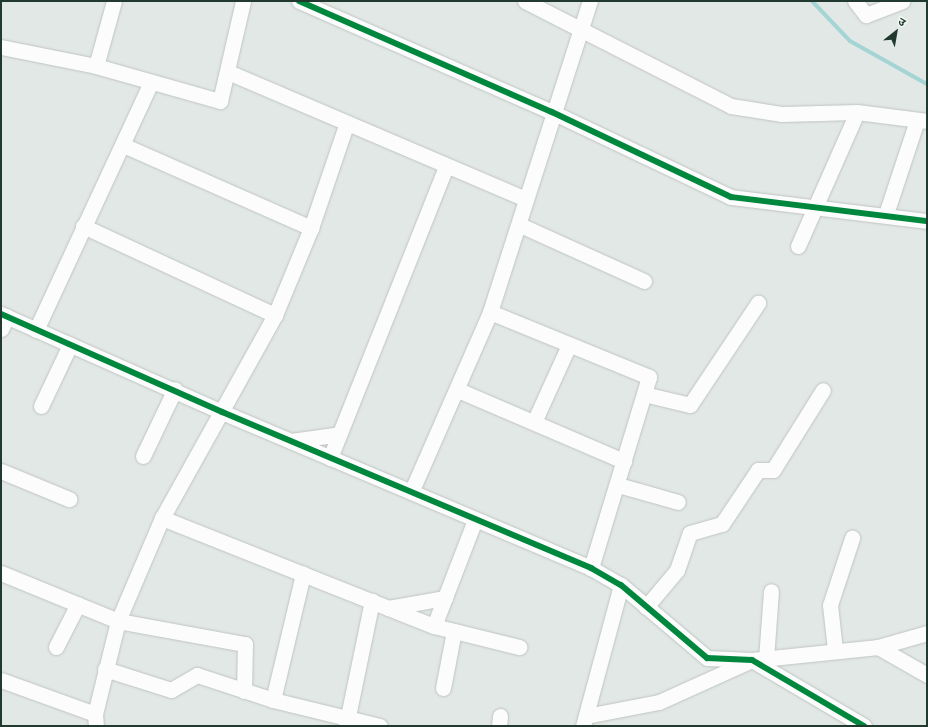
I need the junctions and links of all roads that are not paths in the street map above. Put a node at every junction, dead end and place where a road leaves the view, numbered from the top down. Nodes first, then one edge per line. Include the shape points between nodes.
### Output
1 (114, 1) edge
2 (243, 1) edge
3 (299, 1) edge
4 (525, 1) edge
5 (590, 1) edge
6 (855, 1) edge
7 (902, 1) edge
8 (580, 28) junction
9 (1, 47) edge
10 (96, 66) junction
11 (228, 72) junction
12 (150, 84) junction
13 (552, 112) junction
14 (857, 112) junction
15 (922, 120) edge
16 (346, 125) junction
17 (123, 145) junction
18 (446, 167) junction
19 (526, 199) junction
20 (815, 207) junction
21 (886, 214) junction
22 (927, 221) edge
23 (520, 225) junction
24 (83, 226) junction
25 (311, 228) junction
26 (798, 246) dead end
27 (644, 281) dead end
28 (758, 303) dead end
29 (490, 312) junction
30 (275, 315) junction
31 (3, 320) edge
32 (36, 330) junction
33 (70, 344) junction
34 (569, 345) junction
35 (175, 389) junction
36 (458, 390) junction
37 (823, 390) dead end
38 (644, 394) junction
39 (41, 406) dead end
40 (222, 412) junction
41 (534, 422) junction
42 (340, 434) junction
43 (291, 441) junction
44 (143, 456) dead end
45 (330, 458) junction
46 (624, 461) junction
47 (1, 471) edge
48 (618, 485) junction
49 (412, 490) junction
50 (69, 499) dead end
51 (678, 502) dead end
52 (162, 518) junction
53 (475, 520) junction
54 (852, 538) dead end
55 (591, 568) junction
56 (1, 573) edge
57 (303, 574) junction
58 (621, 585) junction
59 (771, 591) dead end
60 (445, 598) junction
61 (372, 601) junction
62 (78, 604) junction
63 (646, 607) junction
64 (388, 608) junction
65 (118, 621) junction
66 (434, 626) junction
67 (454, 631) junction
68 (927, 633) edge
69 (56, 647) dead end
70 (519, 647) dead end
71 (878, 647) junction
72 (835, 650) junction
73 (759, 659) junction
74 (105, 669) junction
75 (927, 675) edge
76 (1, 680) edge
77 (443, 688) dead end
78 (244, 691) junction
79 (273, 700) junction
80 (95, 720) edge
81 (584, 720) edge
82 (347, 723) edge
83 (380, 726) edge
84 (864, 726) edge

1 - 10 street
2 - 11 street
3 - 13 street
4 - 8 street
5 - 8 street
6 - 7 street via 866,15
8 - 13 street
8 - 14 street via 731,106 782,114
9 - 10 street
10 - 12 street
11 - 12 street via 220,100
11 - 16 street
12 - 17 street
13 - 19 street
13 - 20 street via 731,197
14 - 15 street
14 - 20 street
15 - 21 street
16 - 18 street
16 - 25 street
17 - 24 street
17 - 25 street
18 - 19 street
18 - 42 street
19 - 23 street
20 - 21 street
20 - 26 street
21 - 22 street
23 - 27 street
23 - 29 street
24 - 30 street
24 - 32 street
25 - 30 street
28 - 38 street via 690,405
29 - 34 street
29 - 36 street
30 - 40 street
31 - 32 street
32 - 33 street
33 - 35 street
33 - 39 street
34 - 38 street via 649,377
34 - 41 street
35 - 40 street
35 - 44 street
36 - 41 street
36 - 49 street
37 - 63 street via 773,470 758,470 722,524 690,533 677,570
38 - 46 street
40 - 43 street
40 - 52 street
41 - 46 street
42 - 43 street
42 - 45 street
43 - 45 street
45 - 49 street
46 - 48 street
47 - 50 street
48 - 51 street
48 - 55 street
49 - 53 street
52 - 57 street
52 - 65 street
53 - 55 street
53 - 60 street
54 - 72 street via 830,604
55 - 58 street
56 - 62 street
57 - 61 street
57 - 79 street
58 - 63 street
58 - 81 street
59 - 73 street
60 - 64 street
60 - 66 street
61 - 64 street
61 - 82 street
62 - 65 street
62 - 69 street
63 - 73 street via 707,658
64 - 66 street
65 - 74 street
65 - 78 street via 245,644
66 - 67 street
67 - 70 street
67 - 77 street
68 - 71 street
71 - 72 street
71 - 75 street
72 - 73 street
73 - 81 street via 659,702
73 - 84 street
74 - 78 street via 171,690 197,675
74 - 80 street
76 - 80 street
78 - 79 street
79 - 82 street
82 - 83 street

